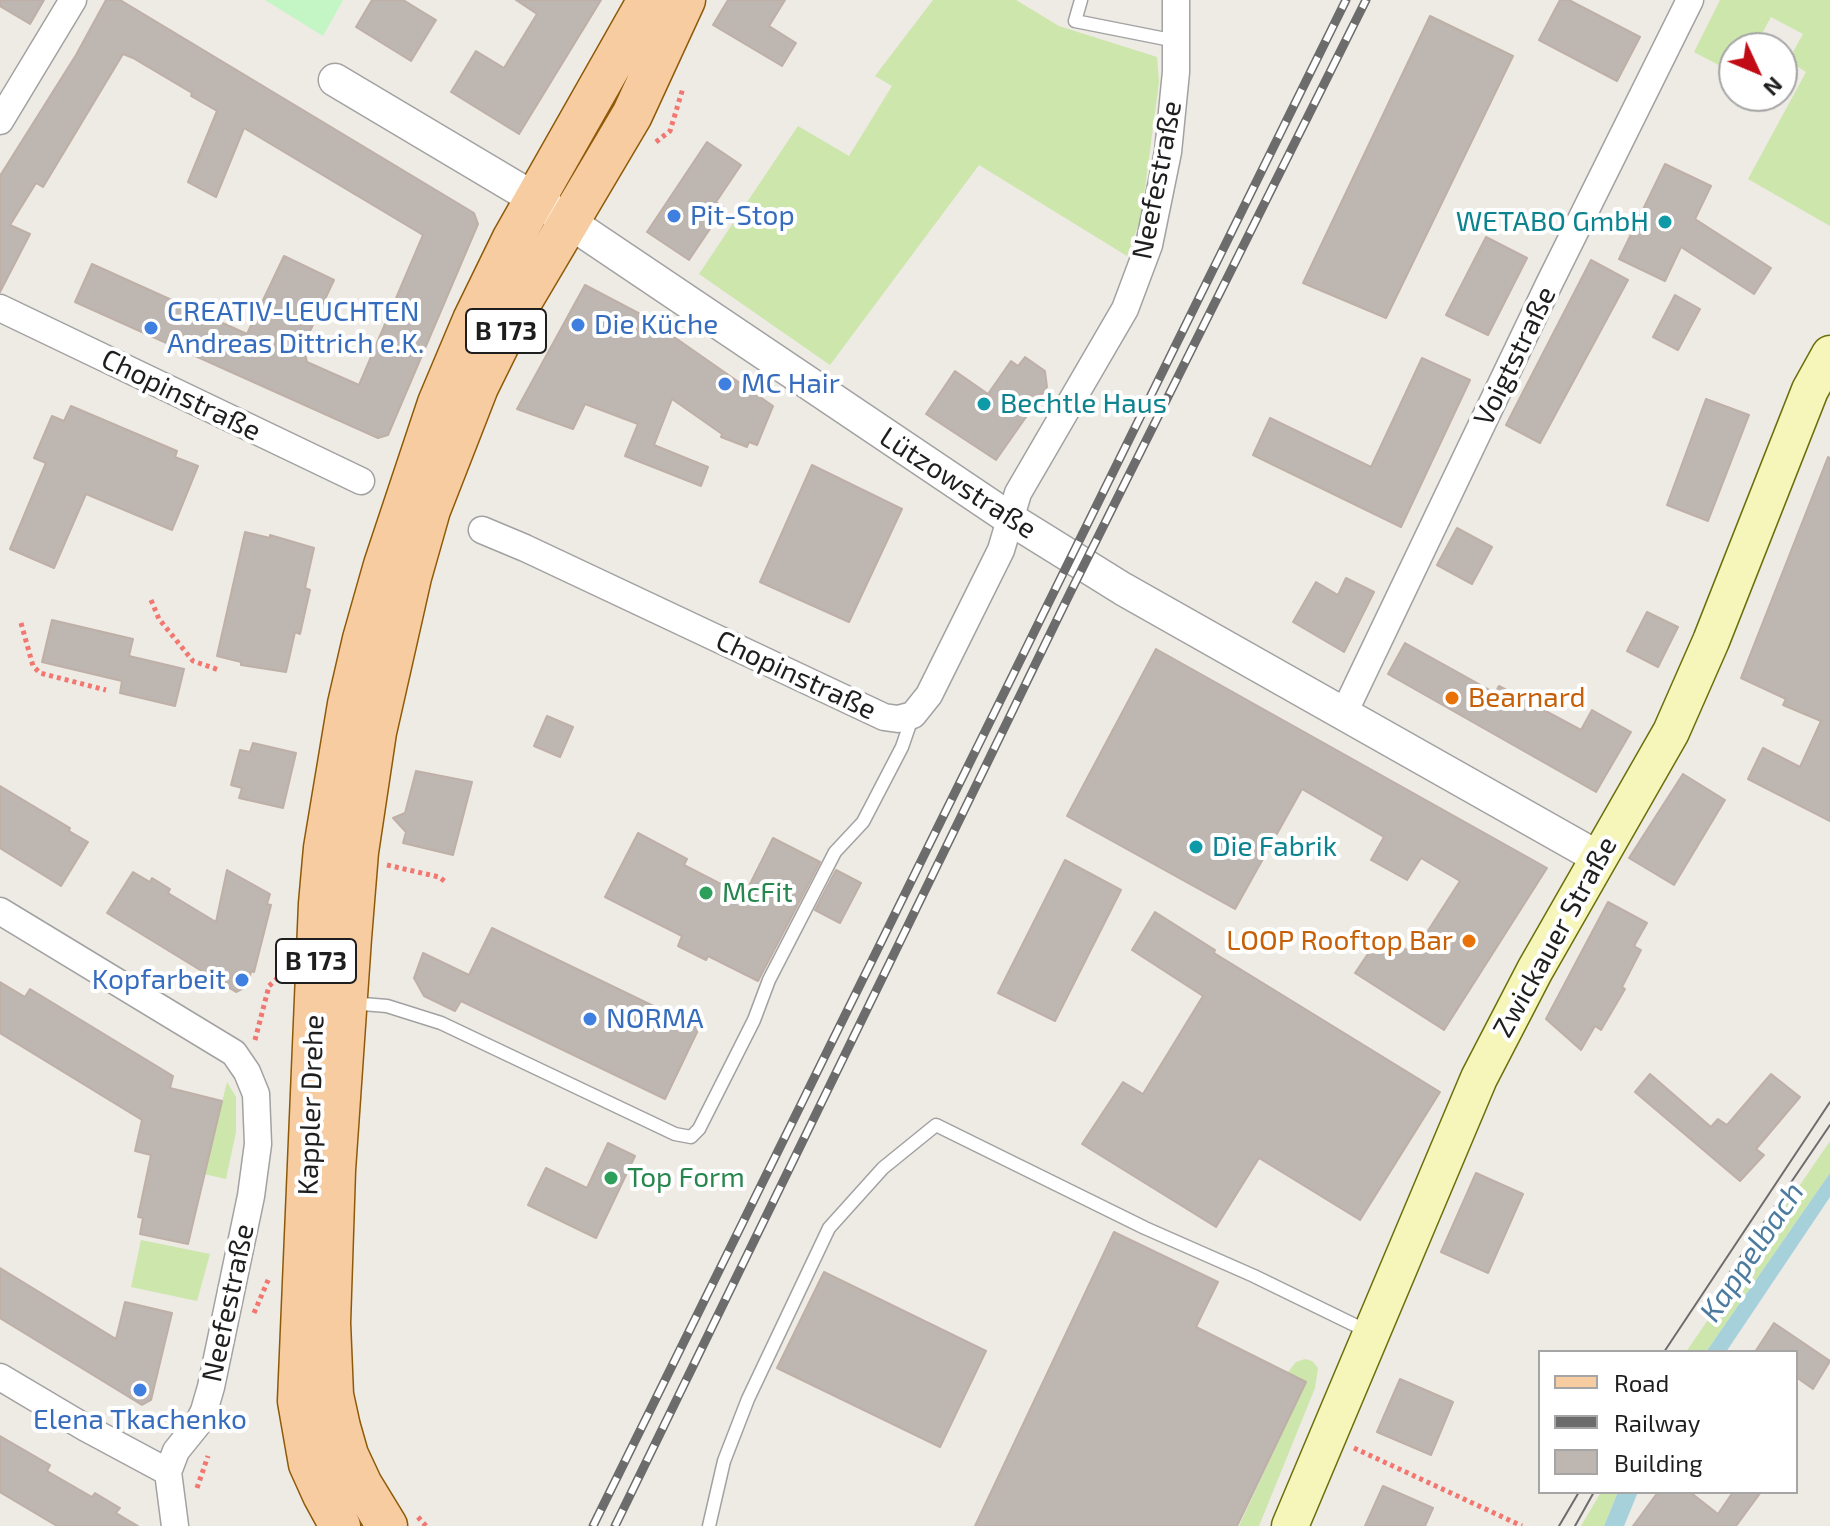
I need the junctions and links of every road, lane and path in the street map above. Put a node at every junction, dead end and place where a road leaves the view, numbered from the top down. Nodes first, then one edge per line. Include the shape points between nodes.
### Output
1 (73, 0) edge
2 (648, 0) edge
3 (685, 0) edge
4 (1081, 0) edge
5 (1176, 0) edge
6 (1690, 0) edge
7 (1178, 41) junction
8 (335, 80) dead end
9 (684, 82) dead end
10 (0, 121) edge
11 (649, 154) dead end
12 (535, 199) junction
13 (569, 221) junction
14 (0, 308) edge
15 (1827, 365) edge
16 (361, 481) dead end
17 (1012, 520) junction
18 (482, 530) dead end
19 (151, 600) dead end
20 (21, 623) dead end
21 (219, 670) dead end
22 (106, 690) dead end
23 (1344, 713) junction
24 (913, 715) junction
25 (1599, 858) junction
26 (381, 863) dead end
27 (447, 883) dead end
28 (0, 911) edge
29 (283, 973) dead end
30 (347, 1003) junction
31 (247, 1072) junction
32 (1372, 1333) junction
33 (0, 1377) edge
34 (1328, 1436) junction
35 (168, 1472) junction
36 (399, 1518) edge
37 (175, 1526) edge
38 (340, 1526) edge
39 (426, 1526) edge
40 (709, 1526) edge
41 (1290, 1526) edge
42 (1522, 1526) edge

1 - 10 street
2 - 12 main road, B 173
3 - 13 main road, B 173 via 632,115
4 - 7 lane via 1075,21
5 - 7 street, Neefestraße
6 - 23 street, Voigtstraße
7 - 17 street, Neefestraße via 1168,152 1149,245 1125,309 1018,493
8 - 12 street, Lützowstraße
9 - 11 path via 670,131
12 - 13 street, Lützowstraße
12 - 38 main road, Kappler Drehe / B 173 via 473,320 438,403 363,639 324,848 298,1401 309,1464
13 - 17 street, Lützowstraße
13 - 30 main road, Kappler Drehe / B 173 via 478,387 430,510 376,732 358,852
14 - 16 street, Chopinstraße
15 - 25 main road, Zwickauer Straße via 1804,404 1671,732
17 - 23 street, Lützowstraße
17 - 24 street, Chopinstraße via 929,695
18 - 24 street, Chopinstraße via 884,717
19 - 21 path via 159,619 193,661
20 - 22 path via 33,666 40,673
23 - 25 street, Lützowstraße
24 - 30 lane via 863,822 835,852 691,1137 441,1023 387,1006
25 - 32 main road, Zwickauer Straße via 1479,1078
26 - 27 path
28 - 31 street via 234,1053
29 - 31 path via 269,986
30 - 36 main road, Kappler Drehe / B 173 via 335,1170 333,1395 348,1455 362,1485
31 - 35 street, Neefestraße via 256,1094 258,1132 251,1196 204,1411
32 - 34 main road, Zwickauer Straße
32 - 40 lane via 936,1125 883,1168 829,1228 748,1399 724,1461
33 - 35 street
34 - 41 main road, Zwickauer Straße
34 - 42 path
35 - 37 street
36 - 39 path

